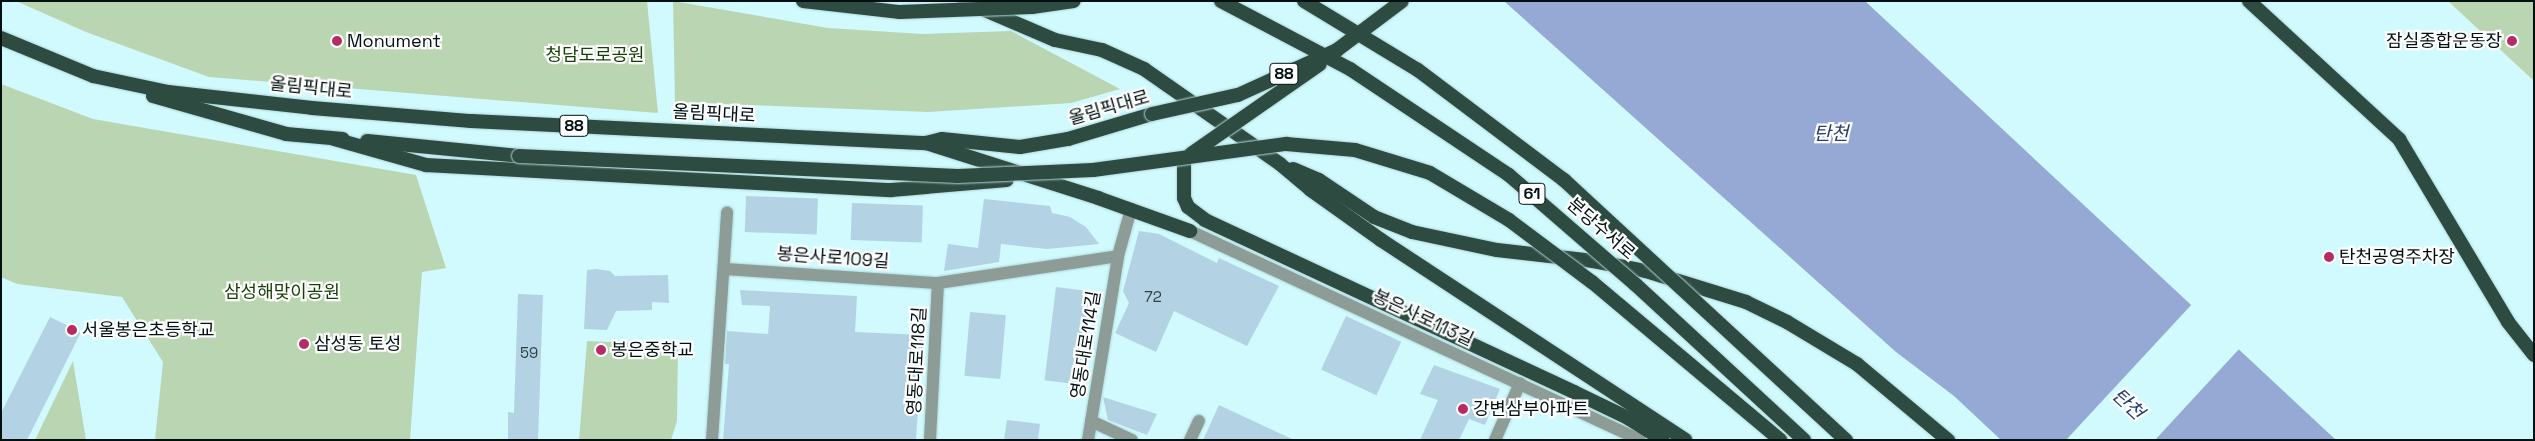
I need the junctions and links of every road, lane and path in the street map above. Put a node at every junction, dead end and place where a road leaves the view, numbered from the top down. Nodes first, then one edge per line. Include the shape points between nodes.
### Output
1 (803, 1) edge
2 (964, 1) edge
3 (1074, 1) edge
4 (1221, 1) edge
5 (1304, 1) edge
6 (1402, 1) edge
7 (2249, 1) edge
8 (1, 38) edge
9 (1337, 50) junction
10 (92, 76) junction
11 (334, 138) junction
12 (926, 143) junction
13 (1280, 164) junction
14 (1031, 178) junction
15 (1131, 210) junction
16 (727, 212) dead end
17 (1190, 231) joint
18 (1118, 256) junction
19 (725, 269) junction
20 (938, 283) junction
21 (2534, 355) edge
22 (1520, 383) junction
23 (1091, 421) junction
24 (1199, 421) dead end
25 (712, 440) edge
26 (930, 440) edge
27 (1088, 440) edge
28 (1132, 440) edge
29 (1190, 440) edge
30 (1495, 440) edge
31 (1640, 440) edge
32 (1663, 440) edge
33 (1685, 440) edge
34 (1780, 440) edge
35 (1804, 440) edge
36 (1846, 440) edge
37 (1948, 440) edge

1 - 3 highway, bridge via 900,12 1032,8
2 - 13 highway via 1056,40 1102,50 1144,69
4 - 35 highway, 분당수서로 / 61, bridge via 1350,69 1509,175 1635,284
5 - 36 highway, 분당수서로 / 61, bridge via 1418,70 1564,180
6 - 9 highway, 올림픽대로 / 88, bridge
7 - 21 highway via 2399,139 2508,322
8 - 10 highway, 올림픽대로 / 88
9 - 12 highway, 올림픽대로 / 88, bridge via 1238,95 1152,114 1068,139 1020,147 942,138
9 - 32 highway, bridge via 1292,86 1184,159 1184,198 1188,207 1205,220 1628,418
10 - 11 highway via 206,113 286,134
10 - 12 highway, 올림픽대로 / 88 via 168,92 471,121
11 - 14 highway via 426,165 891,190
11 - 34 highway, bridge via 519,156 958,176 1093,170 1286,144 1355,150 1430,173 1510,220 1592,282
12 - 14 highway
13 - 33 highway via 1381,240
13 - 37 highway, bridge via 1319,180 1393,226 1451,242 1646,271 1746,302 1787,322 1857,364
14 - 15 highway
15 - 17 highway
15 - 18 street, 영동대로114길
16 - 19 street
17 - 22 street, 봉은사로113길
18 - 20 street
18 - 23 street, 영동대로114길
19 - 20 street, 봉은사로109길
19 - 25 street
20 - 26 street, 영동대로118길
22 - 30 street
22 - 31 street, 봉은사로113길
23 - 27 street, 영동대로114길
23 - 28 street
24 - 29 street

